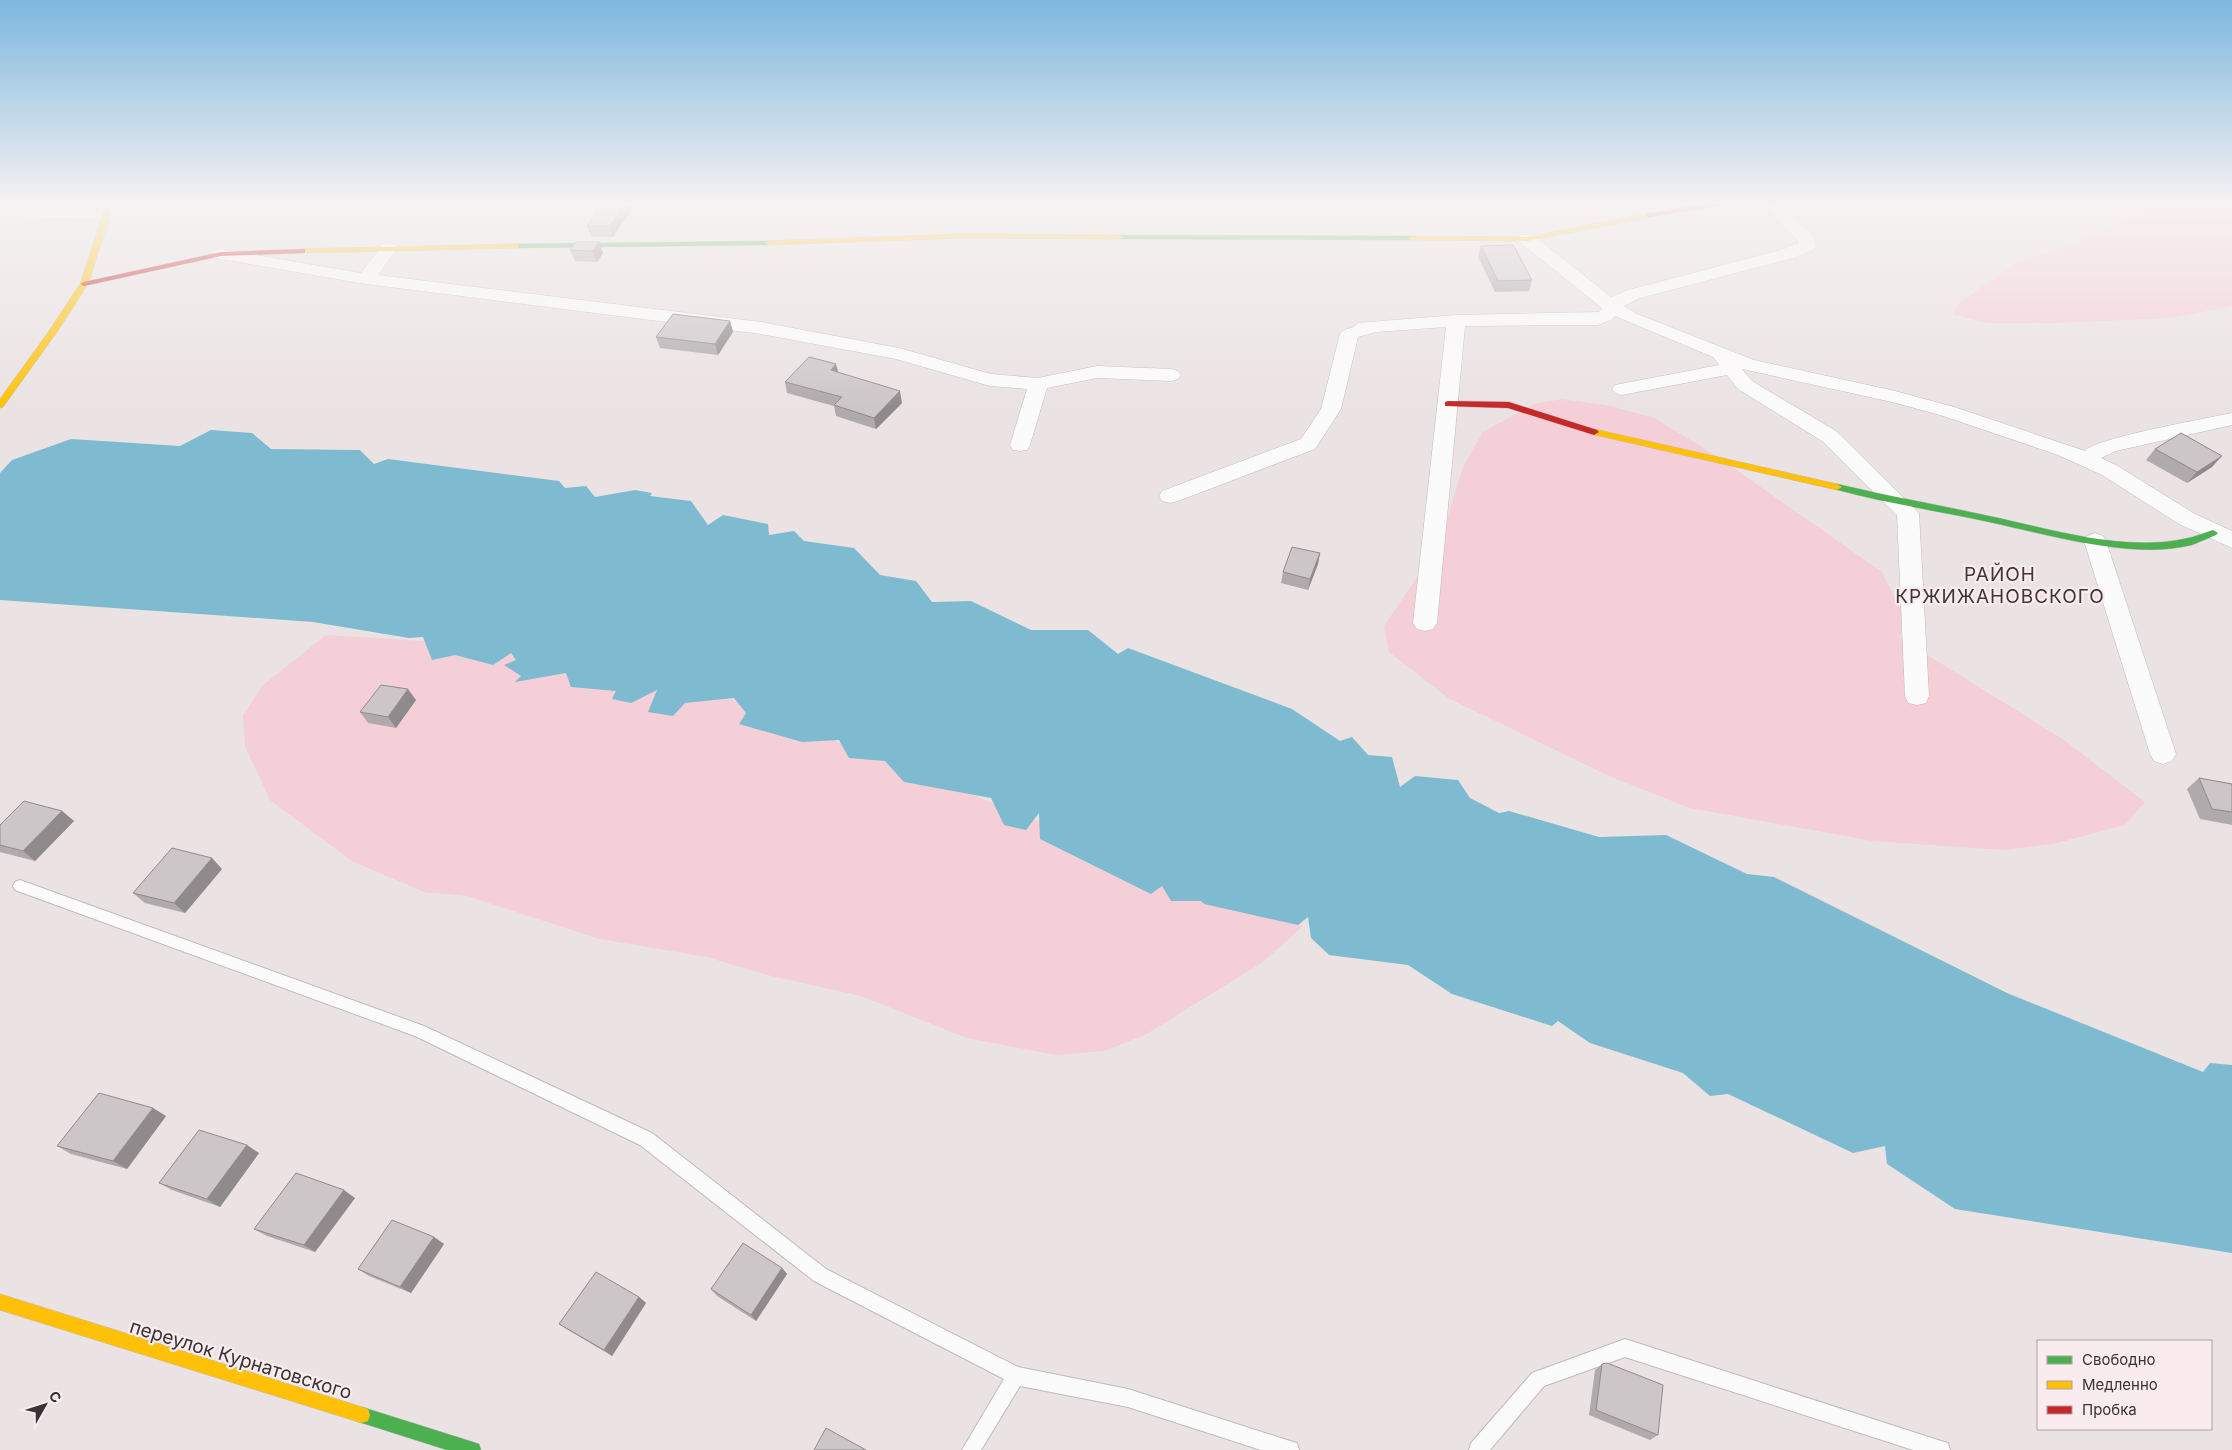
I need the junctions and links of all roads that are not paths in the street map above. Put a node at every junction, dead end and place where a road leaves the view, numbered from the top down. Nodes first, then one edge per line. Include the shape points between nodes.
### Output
1 (88, 272) edge
2 (140, 272) edge
3 (323, 272) edge
4 (371, 272) edge
5 (1568, 272) edge
6 (1719, 272) edge
7 (366, 279) junction
8 (84, 284) junction
9 (1611, 306) junction
10 (1456, 321) junction
11 (1724, 362) junction
12 (1172, 375) dead end
13 (1038, 384) junction
14 (1622, 389) dead end
15 (0, 404) edge
16 (1448, 404) junction
17 (2232, 419) edge
18 (1020, 445) dead end
19 (2089, 460) junction
20 (1170, 496) dead end
21 (1894, 500) junction
22 (2213, 533) junction
23 (2232, 540) edge
24 (2095, 541) junction
25 (1425, 623) dead end
26 (1917, 696) dead end
27 (2163, 754) dead end
28 (20, 886) dead end
29 (0, 1302) edge
30 (1016, 1376) junction
31 (472, 1450) edge
32 (970, 1450) edge
33 (1290, 1450) edge
34 (1478, 1450) edge
35 (1941, 1450) edge

1 - 8 street
2 - 8 street
3 - 7 street
4 - 7 street
5 - 9 street
6 - 9 street via 1634,294
7 - 13 street via 761,328 899,354 990,380
8 - 15 street
9 - 10 street via 1605,316 1598,319
9 - 11 street
10 - 16 street
10 - 20 street via 1370,327 1349,334 1331,409 1308,444
11 - 14 street
11 - 19 street via 1861,389 1947,411
11 - 21 street via 1745,385 1829,436
12 - 13 street via 1098,372
13 - 18 street
16 - 21 street via 1509,405 1614,438
16 - 25 street
17 - 19 street via 2111,446 2095,452
19 - 22 street
21 - 24 street
21 - 26 street via 1908,513
22 - 23 street
22 - 24 street via 2200,540 2183,543 2151,545
24 - 27 street
28 - 30 lane via 419,1031 646,1139 820,1276
29 - 31 street, переулок Курнатовского
30 - 32 lane
30 - 33 lane via 1128,1398
34 - 35 lane via 1538,1379 1625,1348

